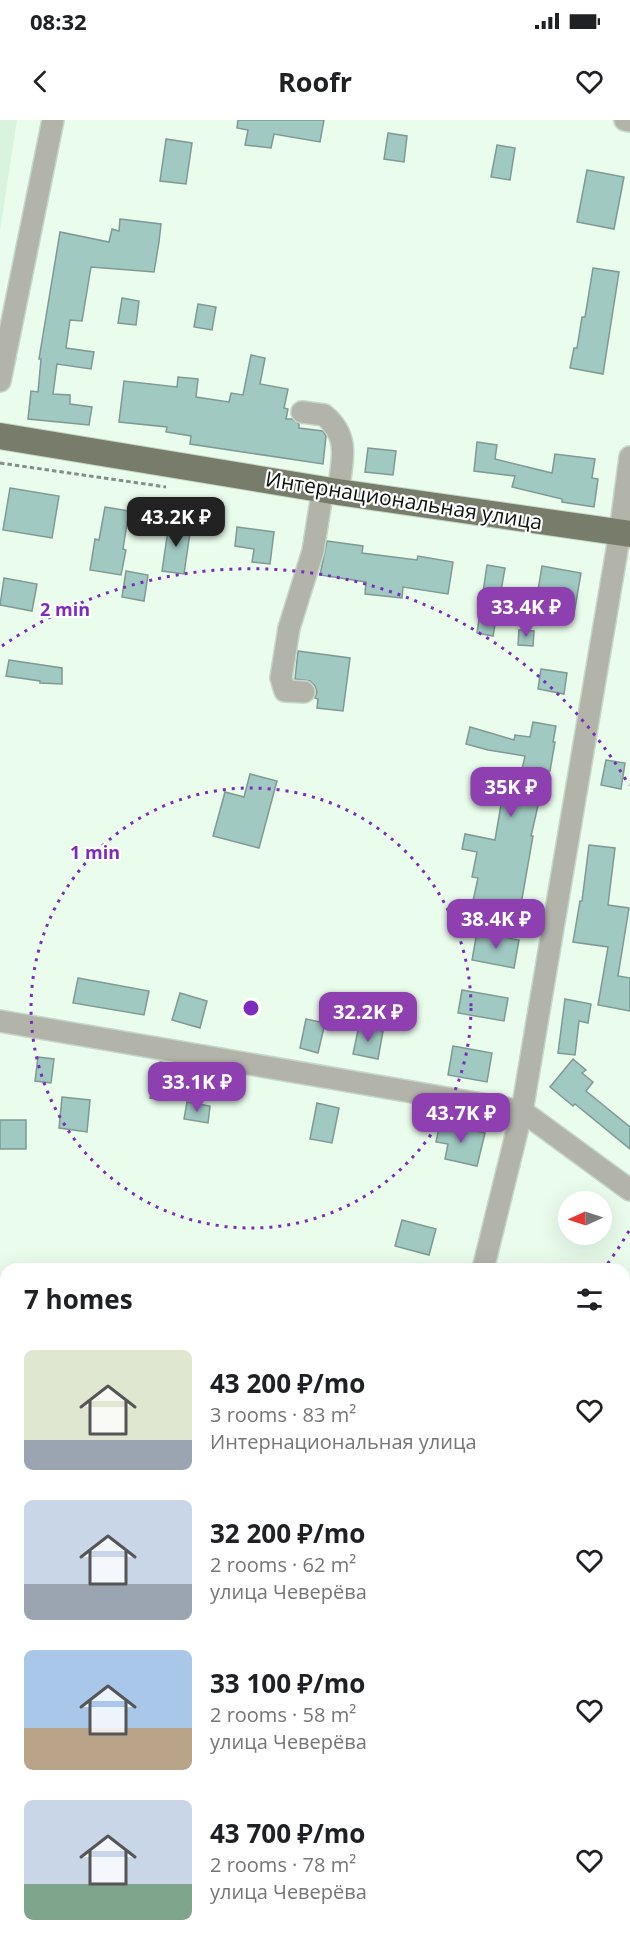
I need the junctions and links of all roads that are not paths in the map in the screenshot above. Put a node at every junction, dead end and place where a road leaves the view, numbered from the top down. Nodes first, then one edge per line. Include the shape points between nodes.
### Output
1 (53, 120) edge
2 (625, 120) edge
3 (630, 121) edge
4 (0, 381) edge
5 (302, 412) dead end
6 (0, 436) edge
7 (630, 457) edge
8 (330, 490) junction
9 (625, 533) edge
10 (304, 692) dead end
11 (0, 1021) edge
12 (522, 1111) junction
13 (630, 1190) edge
14 (484, 1263) edge

1 - 4 street
2 - 3 street
5 - 8 street via 324,415 340,432 343,445
6 - 8 main road, Интернациональная улица
7 - 9 street
8 - 9 main road, Интернациональная улица
8 - 10 street via 289,628 281,678 285,691
9 - 12 street
11 - 12 street
12 - 13 street
12 - 14 street

